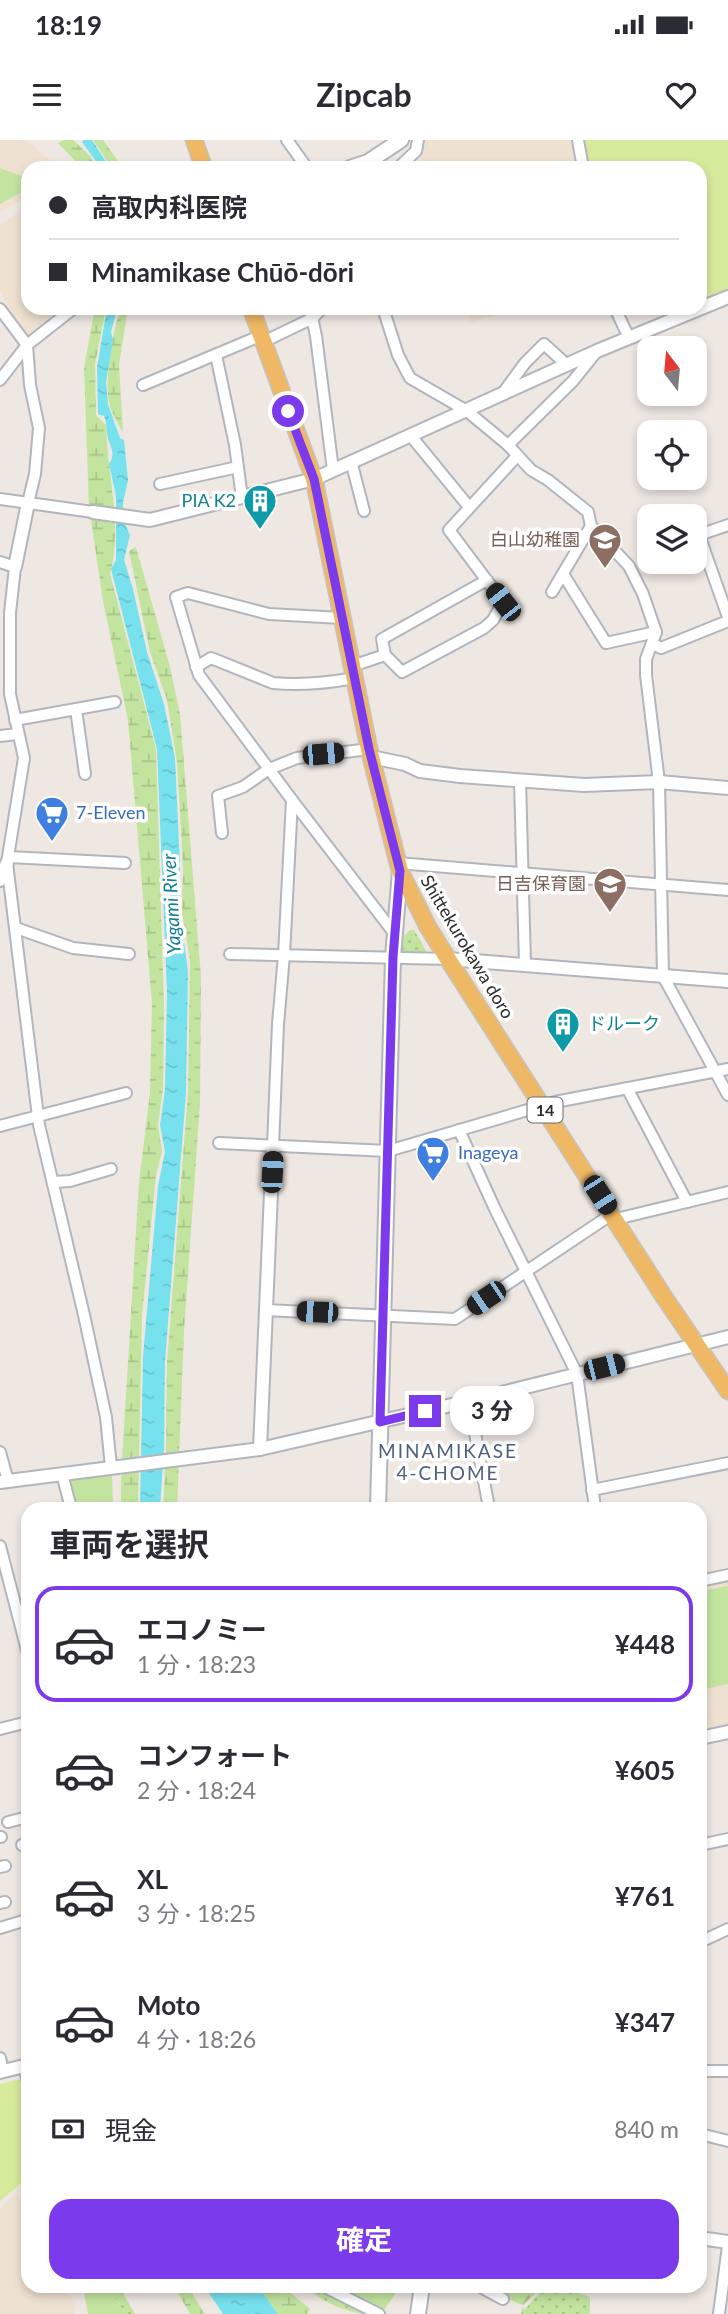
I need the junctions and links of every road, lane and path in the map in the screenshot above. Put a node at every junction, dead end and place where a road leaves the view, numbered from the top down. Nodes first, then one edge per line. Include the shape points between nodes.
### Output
1 (194, 140) edge
2 (287, 140) edge
3 (401, 140) edge
4 (418, 140) edge
5 (578, 140) edge
6 (202, 161) edge
7 (302, 161) edge
8 (370, 161) edge
9 (405, 161) edge
10 (582, 161) edge
11 (728, 297) edge
12 (707, 306) edge
13 (0, 309) edge
14 (65, 315) edge
15 (253, 315) edge
16 (307, 315) edge
17 (311, 315) edge
18 (385, 315) edge
19 (618, 315) edge
20 (685, 315) edge
21 (629, 338) junction
22 (261, 339) junction
23 (27, 345) junction
24 (597, 351) junction
25 (216, 355) junction
26 (568, 365) junction
27 (0, 380) edge
28 (143, 385) dead end
29 (503, 393) junction
30 (467, 411) junction
31 (411, 436) junction
32 (508, 445) junction
33 (517, 456) junction
34 (351, 461) junction
35 (238, 467) junction
36 (333, 470) junction
37 (314, 479) junction
38 (160, 484) dead end
39 (242, 498) junction
40 (0, 499) edge
41 (28, 503) junction
42 (469, 507) junction
43 (364, 511) dead end
44 (93, 512) joint
45 (728, 525) edge
46 (592, 526) junction
47 (0, 562) edge
48 (15, 567) junction
49 (563, 574) junction
50 (487, 580) junction
51 (552, 592) dead end
52 (342, 618) junction
53 (728, 619) edge
54 (656, 632) junction
55 (653, 644) junction
56 (385, 655) junction
57 (196, 667) junction
58 (353, 672) junction
59 (115, 702) dead end
60 (76, 709) junction
61 (15, 720) junction
62 (17, 734) junction
63 (0, 736) edge
64 (370, 753) junction
65 (269, 769) junction
66 (85, 774) dead end
67 (520, 781) junction
68 (659, 782) junction
69 (728, 788) edge
70 (292, 800) junction
71 (222, 833) dead end
72 (8, 860) junction
73 (125, 863) dead end
74 (399, 867) junction
75 (523, 874) junction
76 (0, 880) edge
77 (661, 884) junction
78 (728, 890) edge
79 (16, 928) junction
80 (394, 933) junction
81 (130, 954) dead end
82 (230, 954) dead end
83 (284, 955) junction
84 (393, 957) junction
85 (448, 959) junction
86 (525, 964) junction
87 (663, 976) junction
88 (728, 981) edge
89 (728, 1069) edge
90 (715, 1071) junction
91 (627, 1088) junction
92 (126, 1093) dead end
93 (728, 1095) edge
94 (543, 1106) junction
95 (37, 1116) junction
96 (0, 1126) edge
97 (459, 1130) junction
98 (219, 1143) dead end
99 (273, 1146) junction
100 (388, 1152) junction
101 (111, 1169) dead end
102 (53, 1182) junction
103 (728, 1192) edge
104 (687, 1202) junction
105 (614, 1217) junction
106 (526, 1272) junction
107 (265, 1310) junction
108 (384, 1315) junction
109 (728, 1337) edge
110 (697, 1345) junction
111 (577, 1374) junction
112 (728, 1391) edge
113 (469, 1401) junction
114 (380, 1422) junction
115 (260, 1449) junction
116 (0, 1452) edge
117 (728, 1463) edge
118 (115, 1467) junction
119 (62, 1474) junction
120 (4, 1481) edge
121 (592, 1490) junction
122 (69, 1502) edge
123 (378, 1502) edge
124 (488, 1502) edge
125 (594, 1502) edge
126 (0, 1546) edge
127 (728, 1575) edge
128 (707, 1580) edge
129 (21, 1627) edge
130 (21, 1724) edge
131 (0, 1729) edge
132 (728, 1732) edge
133 (707, 1736) edge
134 (21, 1819) edge
135 (8, 1822) dead end
136 (728, 1839) edge
137 (707, 1844) edge
138 (21, 1923) edge
139 (0, 1928) edge
140 (728, 1929) edge
141 (707, 1939) edge
142 (0, 2058) edge
143 (21, 2067) edge
144 (728, 2070) edge
145 (707, 2071) edge
146 (2, 2072) edge
147 (707, 2136) edge
148 (728, 2141) edge
149 (707, 2240) edge
150 (728, 2244) edge
151 (337, 2293) edge
152 (421, 2293) edge
153 (492, 2293) edge
154 (503, 2299) dead end
155 (379, 2314) edge
156 (418, 2314) edge
157 (719, 2314) edge

1 - 6 main road
2 - 7 street
3 - 8 main road
4 - 9 street via 416,151
5 - 10 street
11 - 12 street
13 - 23 street
14 - 23 street
15 - 22 main road, Shittekurokawa doro / 14
16 - 22 street
17 - 36 street
18 - 30 street via 410,378
19 - 21 street
20 - 21 street
21 - 24 street
22 - 25 street
22 - 37 main road, Shittekurokawa doro / 14
23 - 27 street
23 - 41 street via 39,428
24 - 26 street
24 - 32 street
25 - 28 street
25 - 35 street
26 - 29 street
26 - 29 street via 544,344
29 - 30 street
30 - 31 street
30 - 32 street
31 - 34 street
31 - 42 street
32 - 33 street
33 - 42 street
33 - 46 street via 587,512
34 - 36 street
34 - 43 street
35 - 38 street
35 - 39 street
36 - 37 street
37 - 39 street
37 - 52 main road, Shittekurokawa doro / 14
39 - 44 street via 144,520
40 - 41 street
41 - 44 street
41 - 48 street
42 - 50 street via 449,530
45 - 53 street via 699,536
46 - 49 street
46 - 54 street via 629,566
47 - 48 street
48 - 61 street via 10,613 10,694
49 - 51 street
49 - 54 street via 606,643
50 - 56 street via 382,639
50 - 56 street via 503,602 484,628 402,672
52 - 57 street via 269,614 188,593 176,597
52 - 58 main road, Shittekurokawa doro / 14
53 - 55 street via 661,648
54 - 55 street
55 - 68 street via 646,659 646,675
56 - 58 street
57 - 58 street via 212,658 284,684 316,685
57 - 65 street
58 - 64 main road, Shittekurokawa doro / 14
59 - 60 street
60 - 61 street
60 - 66 street
61 - 62 street
62 - 63 street
62 - 72 street via 24,758
64 - 65 street via 297,758
64 - 67 street via 435,774
64 - 74 main road, Shittekurokawa doro / 14
65 - 70 street
65 - 71 street via 243,787 218,796
67 - 68 street via 584,785
67 - 75 street
68 - 69 street
68 - 77 street
70 - 80 street
70 - 83 street
72 - 73 street
72 - 76 street
72 - 79 street
74 - 75 street
74 - 80 main road
74 - 85 main road, Shittekurokawa doro / 14
75 - 77 street
75 - 86 street
77 - 78 street
77 - 87 street
79 - 81 street via 73,948
79 - 95 street
80 - 84 main road
82 - 83 street
83 - 84 street
83 - 99 street
84 - 85 street
84 - 100 main road
85 - 86 street
85 - 94 main road, Shittekurokawa doro / 14
86 - 87 street
87 - 88 street
87 - 90 street
89 - 90 street
90 - 91 street
90 - 93 street
91 - 94 street
91 - 104 street
92 - 95 street
94 - 97 street
94 - 105 main road, Shittekurokawa doro / 14
95 - 96 street
95 - 102 street
97 - 100 street
97 - 106 street
98 - 99 street
99 - 100 street
99 - 107 street
100 - 108 main road
101 - 102 street
102 - 118 street
103 - 104 street
104 - 105 street
105 - 106 street
105 - 110 main road, Shittekurokawa doro / 14
106 - 108 street via 455,1319
106 - 111 street
107 - 108 street
107 - 115 street
108 - 114 main road
109 - 110 street
110 - 111 street
110 - 112 main road, Shittekurokawa doro / 14
111 - 113 street
111 - 121 street
113 - 114 street
113 - 124 street
114 - 115 street
114 - 123 main road
115 - 118 street
116 - 120 street
117 - 121 street
118 - 119 street
119 - 120 street
119 - 122 street
121 - 125 street
126 - 129 street
127 - 128 street
130 - 131 street
132 - 133 street
134 - 135 street
136 - 137 street
138 - 139 street
140 - 141 street
142 - 146 street
143 - 146 street
144 - 145 street
147 - 148 street
149 - 150 street
150 - 157 street
151 - 155 street
152 - 156 main road
153 - 154 street

